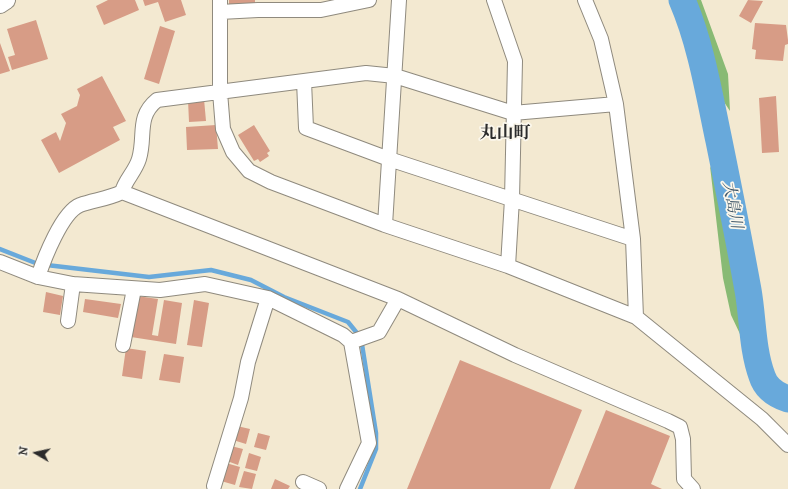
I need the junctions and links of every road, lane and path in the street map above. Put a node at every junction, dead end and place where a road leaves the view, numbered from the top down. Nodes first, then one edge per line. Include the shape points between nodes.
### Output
1 (6, 0) edge
2 (369, 0) edge
3 (399, 0) edge
4 (585, 0) edge
5 (497, 1) edge
6 (0, 4) edge
7 (220, 6) edge
8 (395, 76) junction
9 (304, 81) junction
10 (220, 92) junction
11 (616, 104) junction
12 (513, 113) junction
13 (389, 159) junction
14 (122, 192) junction
15 (512, 199) junction
16 (385, 226) junction
17 (633, 238) junction
18 (0, 262) edge
19 (508, 266) junction
20 (40, 269) junction
21 (73, 284) junction
22 (134, 289) junction
23 (268, 298) junction
24 (398, 299) junction
25 (636, 317) junction
26 (68, 321) dead end
27 (357, 340) junction
28 (123, 346) dead end
29 (788, 445) edge
30 (303, 482) dead end
31 (214, 486) dead end
32 (319, 489) edge
33 (347, 489) edge
34 (693, 489) edge

1 - 6 street
2 - 7 street via 321,10 258,10
3 - 8 street
4 - 11 street via 602,39
5 - 12 street via 515,60
7 - 10 street
8 - 9 street via 366,73
8 - 12 street
8 - 13 street
9 - 10 street
9 - 13 street via 306,128
10 - 14 street via 157,100 149,107 144,115 138,160
10 - 16 street via 223,129 227,141 236,157 249,171
11 - 12 street
11 - 17 street
12 - 15 street
13 - 15 street
13 - 16 street
14 - 20 street via 78,206 68,215
14 - 24 street
15 - 17 street
15 - 19 street
16 - 19 street
17 - 25 street
18 - 20 street
19 - 25 street
20 - 21 street
21 - 22 street
21 - 26 street
22 - 23 street via 160,290 205,284
22 - 28 street
23 - 27 street
23 - 31 street
24 - 27 street via 379,332
24 - 34 street via 515,355 680,427 683,439 684,479
25 - 29 street via 762,419
27 - 33 street via 369,443
30 - 32 street

